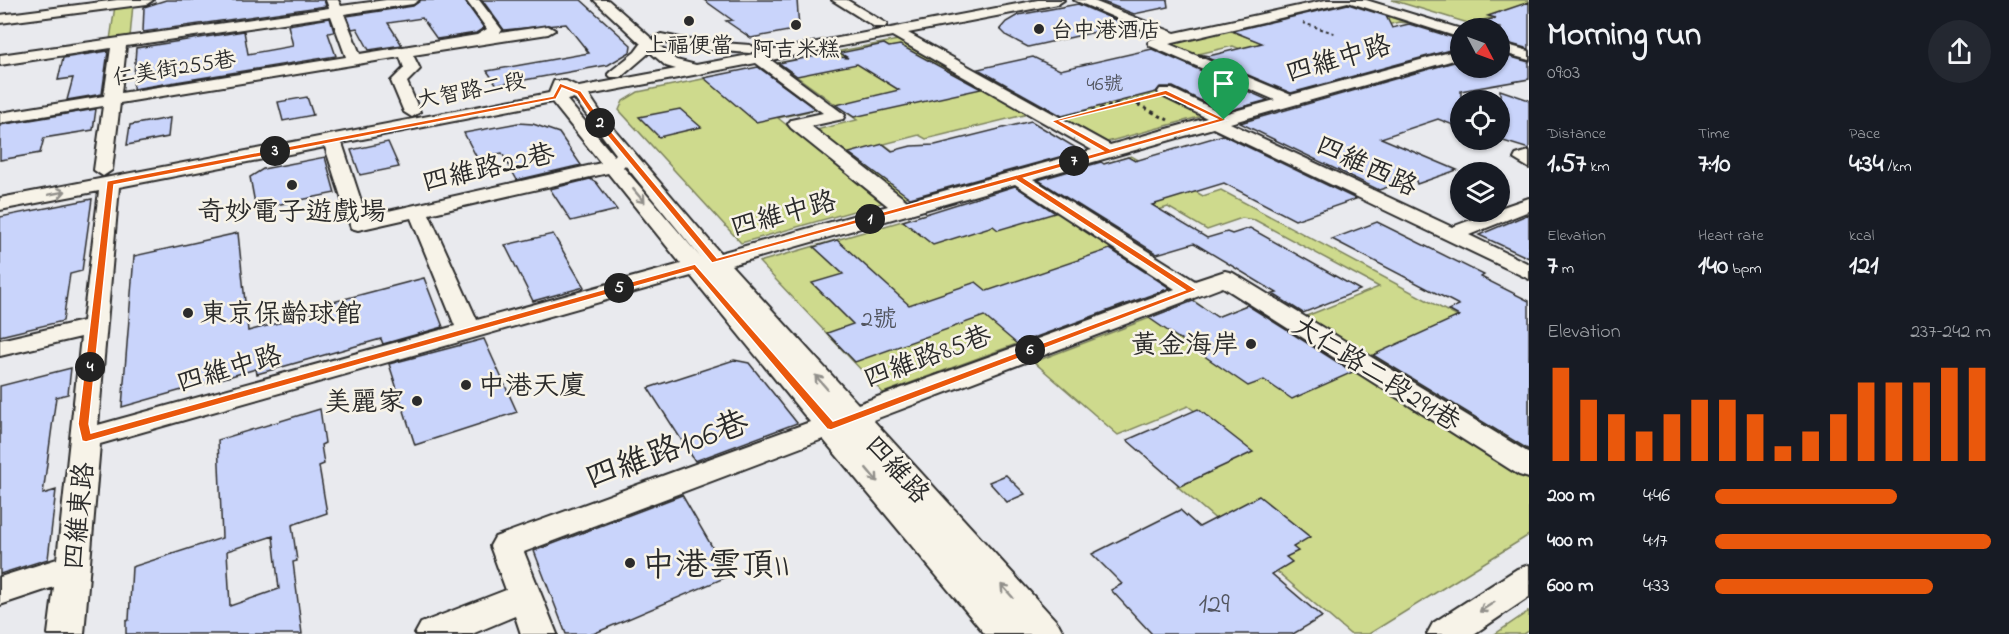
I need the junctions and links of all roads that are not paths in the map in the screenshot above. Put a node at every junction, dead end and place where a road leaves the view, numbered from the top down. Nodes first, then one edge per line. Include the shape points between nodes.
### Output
1 (147, 0) edge
2 (413, 0) edge
3 (472, 0) edge
4 (600, 0) edge
5 (617, 0) edge
6 (838, 0) edge
7 (1008, 0) edge
8 (1058, 0) edge
9 (1080, 0) edge
10 (1343, 0) edge
11 (1353, 0) edge
12 (1378, 0) edge
13 (334, 6) edge
14 (0, 19) edge
15 (1450, 22) edge
16 (887, 28) junction
17 (548, 30) dead end
18 (1450, 31) edge
19 (1174, 38) junction
20 (476, 40) junction
21 (655, 40) junction
22 (119, 43) junction
23 (1510, 43) edge
24 (1510, 46) edge
25 (1529, 47) edge
26 (405, 52) junction
27 (755, 53) junction
28 (1450, 56) edge
29 (1529, 56) edge
30 (0, 60) edge
31 (355, 60) junction
32 (671, 63) junction
33 (692, 65) junction
34 (621, 79) junction
35 (565, 91) junction
36 (1166, 92) road end
37 (112, 100) junction
38 (1291, 101) junction
39 (488, 110) junction
40 (412, 112) junction
41 (0, 118) edge
42 (587, 121) junction
43 (1219, 121) junction
44 (332, 140) junction
45 (1109, 152) junction
46 (1529, 157) edge
47 (620, 160) junction
48 (1529, 162) edge
49 (106, 177) junction
50 (1017, 177) junction
51 (0, 190) edge
52 (0, 204) edge
53 (1529, 204) edge
54 (904, 209) junction
55 (418, 211) junction
56 (1451, 235) junction
57 (705, 264) junction
58 (1529, 272) edge
59 (1225, 278) joint
60 (1193, 290) junction
61 (95, 326) junction
62 (469, 330) junction
63 (0, 348) edge
64 (841, 421) junction
65 (86, 438) junction
66 (1529, 467) edge
67 (73, 567) junction
68 (1529, 579) edge
69 (0, 591) edge
70 (525, 597) junction
71 (66, 634) edge
72 (433, 634) edge
73 (539, 634) edge
74 (1006, 634) edge
75 (1046, 634) edge
76 (1445, 634) edge

1 - 14 street
2 - 13 street
3 - 20 street via 495,30
4 - 21 street
5 - 21 street
6 - 16 street
7 - 16 street, 大智路二段
8 - 16 street, 大智路二段
9 - 19 street
10 - 19 street
11 - 18 street
12 - 15 street
13 - 22 street
13 - 31 street
16 - 27 street, 大智路二段
16 - 45 street
17 - 20 street, 仁美街255巷
19 - 38 street via 1155,43
20 - 26 street, 仁美街255巷
21 - 27 street
21 - 32 street
21 - 33 street
21 - 34 street
22 - 30 street
22 - 37 street, 四維東路
23 - 25 street
24 - 29 street
26 - 31 street, 仁美街255巷
26 - 40 street via 412,69 399,81
27 - 33 street, 大智路二段
27 - 54 street via 837,115 797,124
28 - 38 street, 四維中路
31 - 37 street, 仁美街255巷
32 - 33 street
32 - 34 street, 大智路二段
33 - 34 street, 大智路二段
34 - 35 street, 大智路二段
34 - 42 street
35 - 39 street, 大智路二段
35 - 40 street, 大智路二段
35 - 42 street, 四維路
36 - 43 street, 四維西路
37 - 41 street, 仁美街255巷
37 - 49 street, 四維東路
38 - 43 street, 四維中路
39 - 42 street
39 - 44 street, 大智路二段
40 - 49 street, 大智路二段
42 - 47 street, 四維路
43 - 45 street, 四維中路
43 - 56 street, 四維西路
44 - 49 street, 大智路二段
44 - 55 street, 四維路22巷 via 358,224
45 - 50 street, 四維中路
46 - 48 street via 1523,159
47 - 55 street, 四維路22巷
47 - 57 street, 四維路
49 - 51 street, 大智路二段
52 -> 49 street, 大智路二段
49 - 61 street, 四維東路
50 - 54 street, 四維中路
50 - 60 street
53 - 56 street
54 - 57 street, 四維中路
55 - 62 street
56 - 58 street, 四維西路
57 - 62 street, 四維中路
57 - 64 street, 四維路
59 - 60 street, 四維路85巷
59 - 66 street, 大仁路二段291巷
60 - 64 street, 四維路85巷
61 - 63 street
61 - 65 street, 四維東路 via 84,424
62 - 65 street, 四維中路
64 - 70 street, 四維路106巷 via 506,546
64 -> 74 street, 四維路
75 -> 64 street, 四維路
65 - 67 street, 四維東路
67 - 69 street
67 - 71 street, 四維東路
68 -> 76 street
70 - 72 street
70 - 73 street

